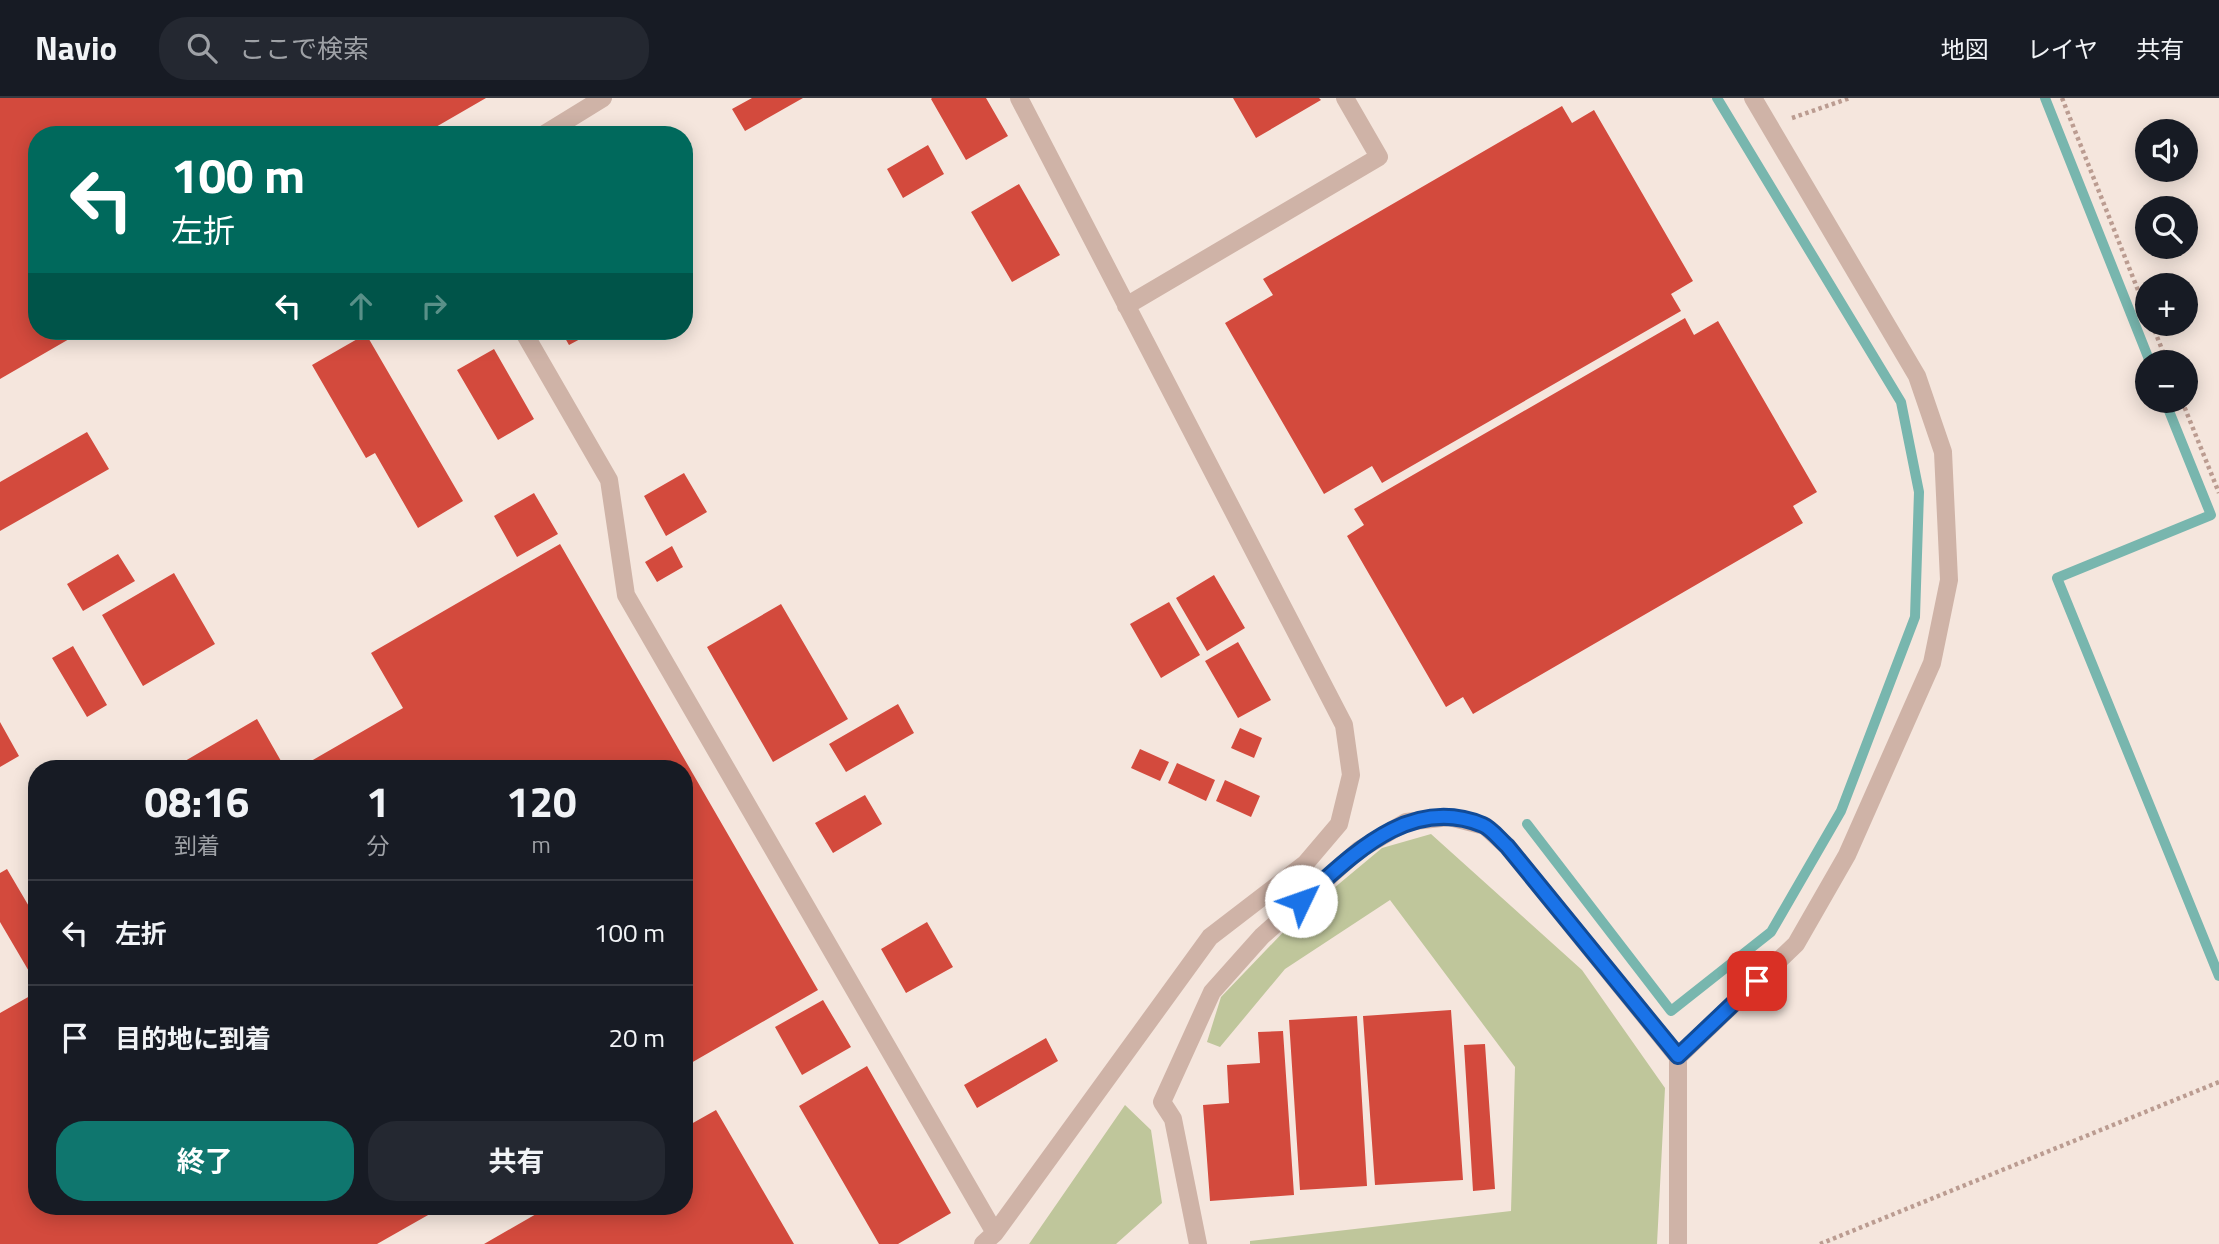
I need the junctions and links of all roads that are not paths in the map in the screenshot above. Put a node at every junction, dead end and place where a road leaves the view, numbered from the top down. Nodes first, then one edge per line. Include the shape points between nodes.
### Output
1 (603, 98) edge
2 (1019, 98) edge
3 (1345, 98) edge
4 (1753, 98) edge
5 (558, 126) edge
6 (1126, 306) junction
7 (528, 340) edge
8 (1678, 1056) junction
9 (989, 1239) edge
10 (1198, 1244) edge
11 (1678, 1244) edge

1 - 5 street
2 - 6 street
3 - 6 street via 1379,158
4 - 8 street via 1917,376 1943,453 1949,580 1932,663 1847,855 1796,944
6 - 9 street via 1344,725 1351,775 1339,824 1305,864 1210,937
7 - 9 street via 609,480 626,595
8 - 10 street via 1507,846 1485,826 1449,817 1406,822 1359,850 1262,936 1212,992 1162,1102 1173,1119
8 - 11 street

